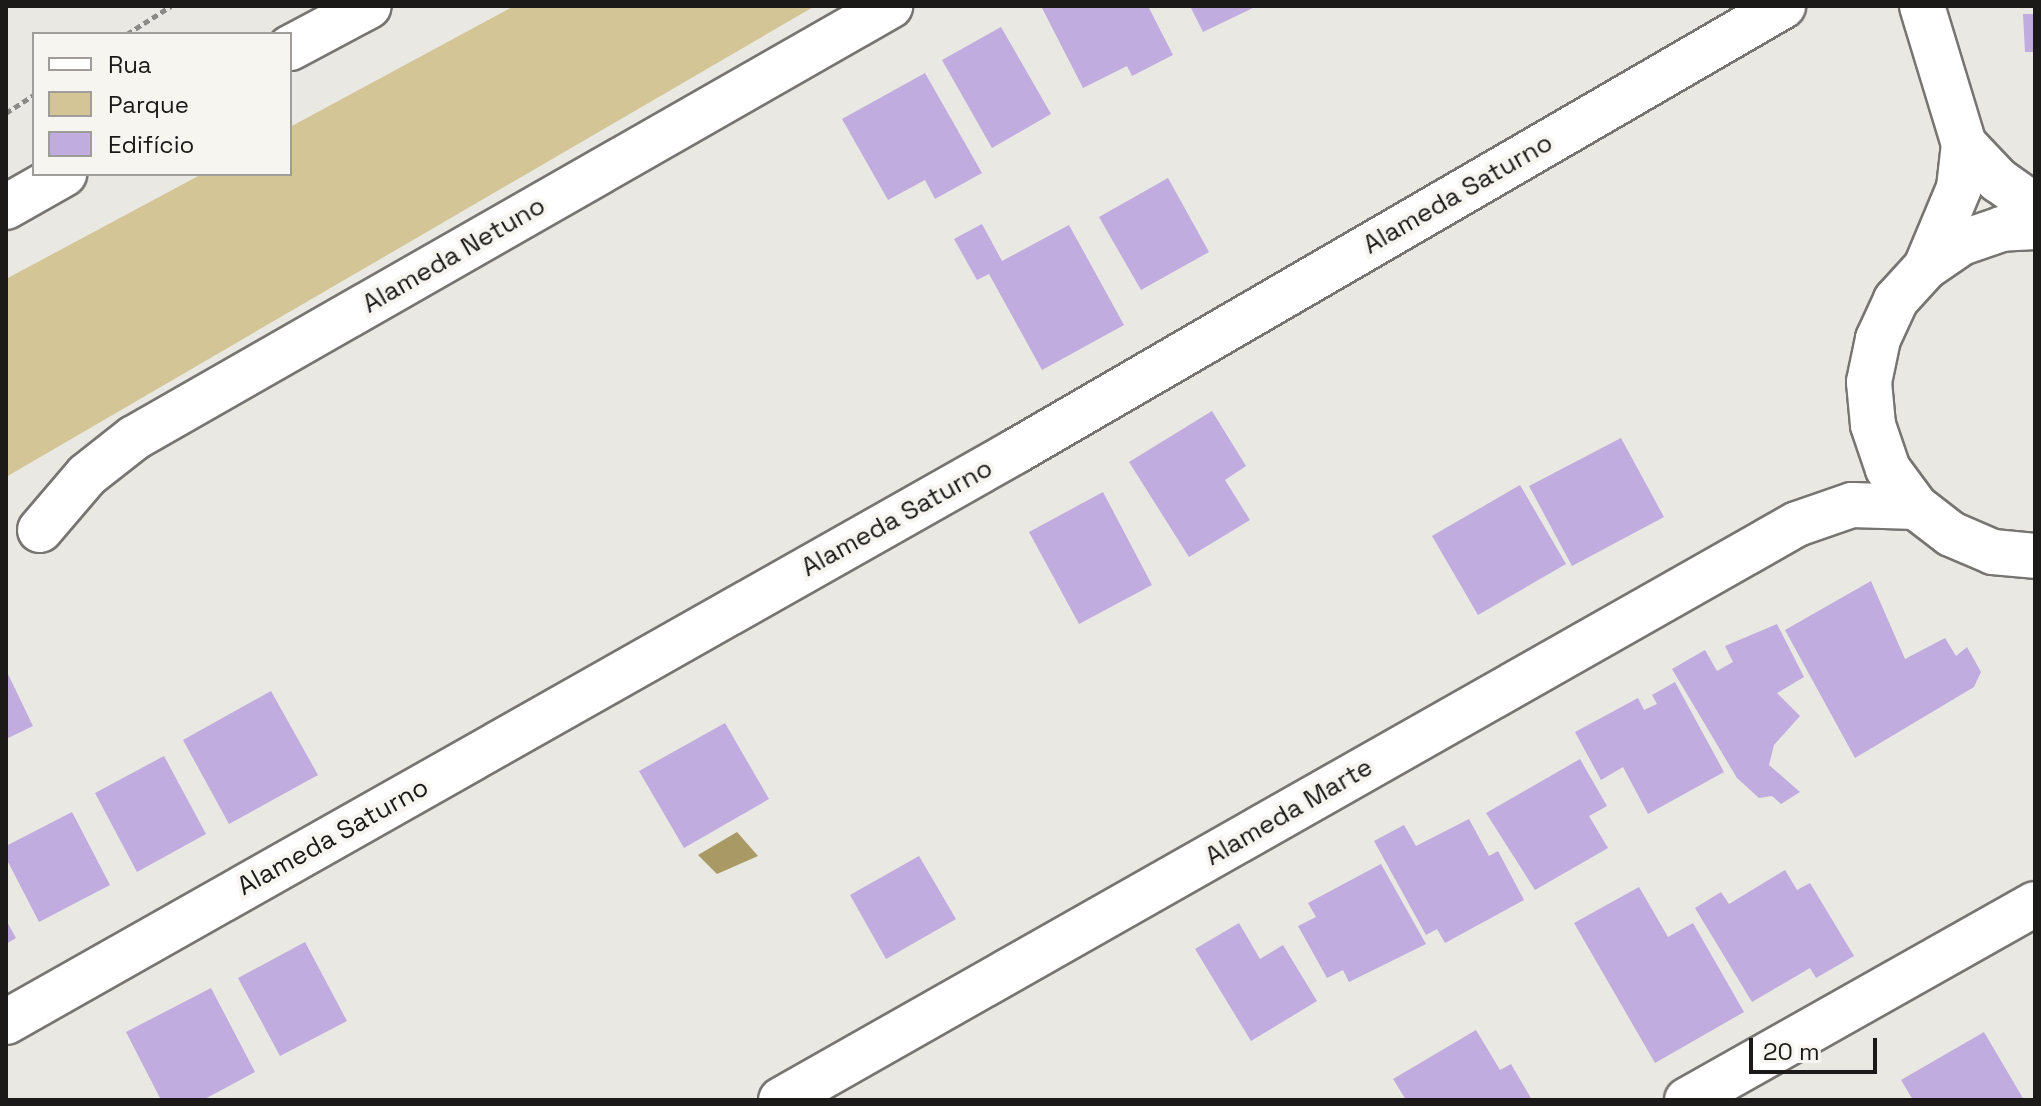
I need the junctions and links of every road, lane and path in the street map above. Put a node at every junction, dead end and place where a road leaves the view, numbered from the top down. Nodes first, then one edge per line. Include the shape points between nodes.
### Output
1 (171, 6) edge
2 (369, 6) edge
3 (890, 6) edge
4 (1783, 6) edge
5 (1922, 6) edge
6 (130, 32) edge
7 (292, 47) edge
8 (32, 96) edge
9 (6, 113) edge
10 (1964, 144) junction
11 (60, 176) edge
12 (2035, 206) edge
13 (6, 207) edge
14 (2035, 227) edge
15 (1926, 267) junction
16 (1873, 425) junction
17 (1916, 507) junction
18 (1797, 524) junction
19 (40, 530) dead end
20 (2014, 554) edge
21 (2035, 567) edge
22 (2035, 904) edge
23 (6, 1022) edge
24 (781, 1100) edge
25 (1687, 1100) edge

1 - 6 path
2 - 7 street
3 - 19 street, Alameda Netuno via 134,438 87,475
4 - 23 street, Alameda Saturno via 1016,451
5 - 10 street
8 - 9 path
10 - 12 street via 1998,180
10 - 15 street via 1959,188
11 - 13 street
14 - 15 street via 2002,229 1961,243
15 - 16 street via 1896,300 1878,339 1869,382
16 - 17 street via 1888,469
16 - 18 street, Alameda Marte via 1862,457 1845,482
17 - 18 street, Alameda Marte via 1852,505
17 - 20 street via 1951,534
18 - 24 street, Alameda Marte
20 - 21 street
22 - 25 street

